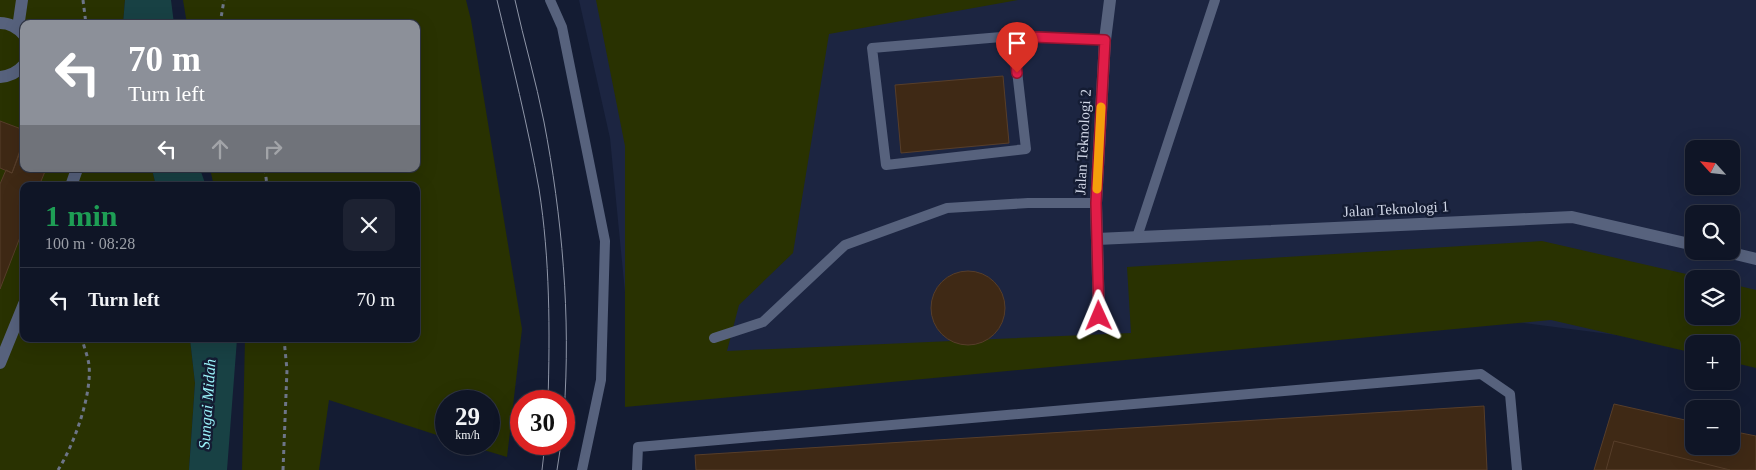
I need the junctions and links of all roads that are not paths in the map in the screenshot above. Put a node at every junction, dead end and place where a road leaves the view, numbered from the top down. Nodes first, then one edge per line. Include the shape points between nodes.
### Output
1 (22, 0) edge
2 (550, 0) edge
3 (1110, 0) edge
4 (1215, 0) edge
5 (21, 20) edge
6 (0, 23) edge
7 (20, 31) edge
8 (1013, 36) junction
9 (1105, 40) junction
10 (20, 69) edge
11 (0, 77) edge
12 (1096, 203) junction
13 (1137, 237) junction
14 (1097, 239) junction
15 (1685, 243) edge
16 (1740, 255) edge
17 (1756, 259) edge
18 (20, 314) edge
19 (1099, 316) dead end
20 (714, 338) dead end
21 (0, 363) edge
22 (582, 470) edge
23 (637, 470) edge
24 (1517, 470) edge

1 - 5 street
2 - 22 lane via 562,27 605,241 601,380
3 - 9 street, Jalan Teknologi 2
4 - 13 lane
6 - 7 street via 10,24
8 - 8 lane via 872,48 886,165 1026,149
8 - 9 lane
9 - 12 street, Jalan Teknologi 2
10 - 11 street via 10,76
12 - 14 street, Jalan Teknologi 2
12 - 20 lane via 947,208 845,245 763,322
13 - 14 street, Jalan Teknologi 1
13 - 15 street, Jalan Teknologi 1 via 1572,217
14 - 19 street, Jalan Teknologi 2
16 - 17 street
18 - 21 street
23 - 24 lane via 638,447 1482,374 1510,394

